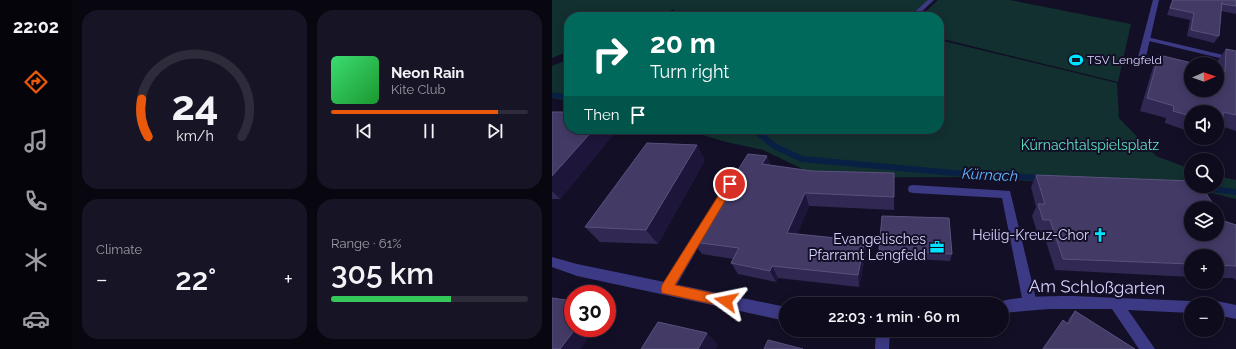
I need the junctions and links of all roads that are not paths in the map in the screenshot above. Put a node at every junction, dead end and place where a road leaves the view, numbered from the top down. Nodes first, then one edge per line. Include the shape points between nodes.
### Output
1 (931, 0) edge
2 (1156, 0) edge
3 (918, 12) edge
4 (1147, 39) junction
5 (1236, 60) edge
6 (1141, 61) dead end
7 (913, 189) dead end
8 (706, 223) edge
9 (552, 262) edge
10 (667, 289) junction
11 (1030, 303) junction
12 (1116, 304) junction
13 (1009, 306) edge
14 (1184, 307) edge
15 (1224, 309) edge
16 (1236, 312) edge
17 (779, 313) edge
18 (883, 337) edge
19 (882, 349) edge
20 (1148, 349) edge

1 - 3 street
2 - 4 street via 1150,15
4 - 5 street
4 - 6 street
7 - 11 street via 1006,194
8 - 10 street
9 - 10 street
10 - 17 street
11 - 12 street, Am Schloßgarten
11 - 13 street, Am Schloßgarten
12 - 14 street, Am Schloßgarten
12 - 20 street
15 - 16 street
18 - 19 street

